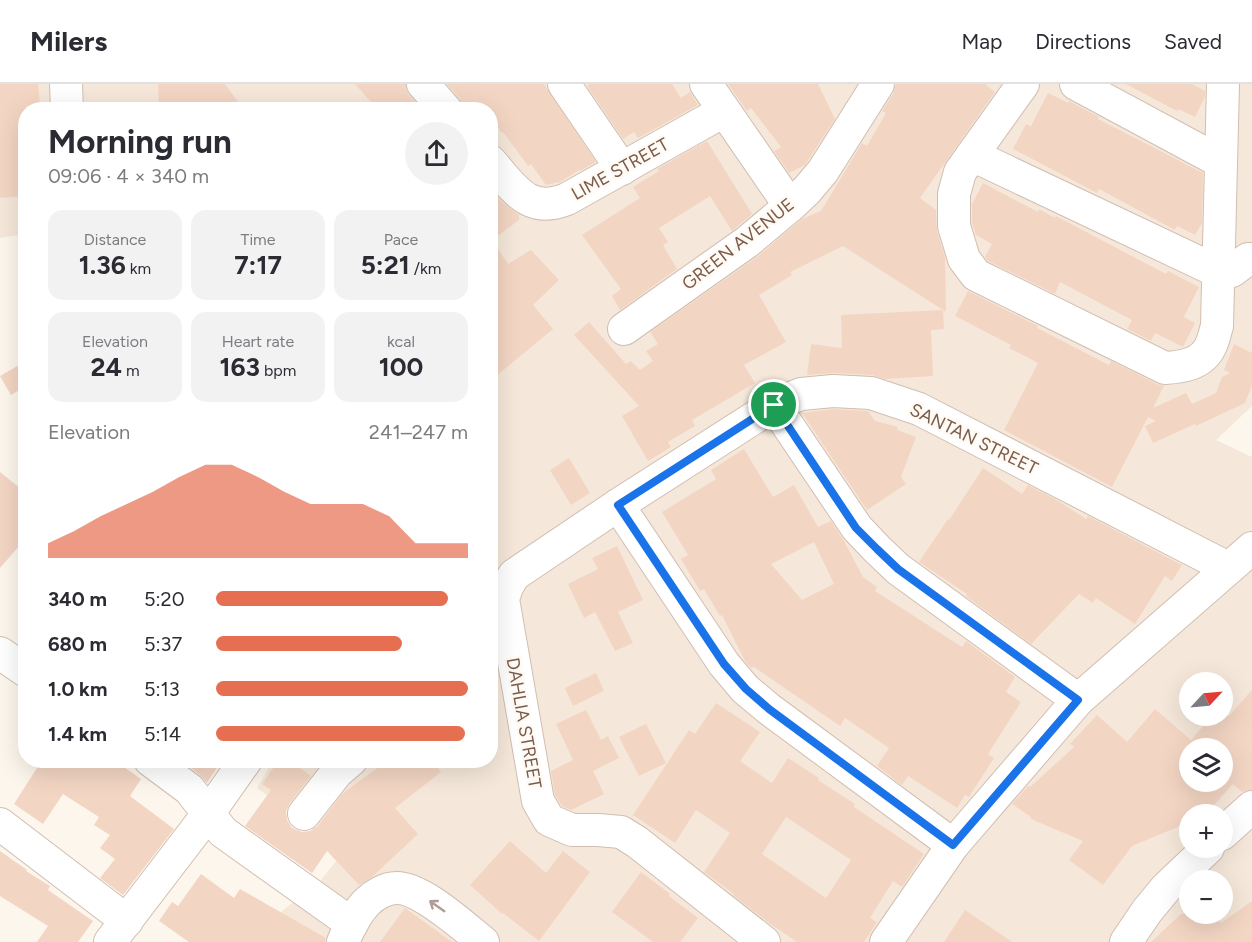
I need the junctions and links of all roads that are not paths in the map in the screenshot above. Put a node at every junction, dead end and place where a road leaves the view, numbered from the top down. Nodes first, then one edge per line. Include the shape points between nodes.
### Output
1 (66, 84) edge
2 (423, 84) edge
3 (564, 84) edge
4 (706, 84) edge
5 (1023, 84) edge
6 (1076, 84) edge
7 (1223, 84) edge
8 (861, 92) edge
9 (67, 102) edge
10 (439, 102) edge
11 (724, 111) junction
12 (972, 154) junction
13 (1221, 162) junction
14 (622, 168) junction
15 (498, 170) edge
16 (790, 206) junction
17 (1239, 271) edge
18 (624, 330) dead end
19 (774, 405) junction
20 (618, 505) junction
21 (1252, 548) edge
22 (1228, 568) junction
23 (507, 587) joint
24 (0, 653) edge
25 (18, 665) edge
26 (1078, 700) junction
27 (161, 768) edge
28 (240, 768) edge
29 (334, 768) edge
30 (1252, 807) edge
31 (208, 814) junction
32 (304, 814) dead end
33 (0, 824) edge
34 (1233, 824) edge
35 (953, 845) junction
36 (1198, 858) edge
37 (118, 932) edge
38 (347, 933) edge
39 (483, 942) edge
40 (764, 942) edge
41 (886, 942) edge
42 (1126, 942) edge

1 - 9 street
2 - 10 street
3 - 14 street
4 - 11 street
5 - 12 street
6 - 13 street
7 - 13 street
8 - 16 street, GREEN AVENUE via 823,171
11 - 14 street, LIME STREET
11 - 16 street
12 - 17 street
12 - 17 street via 960,172 954,194 954,226 964,259 976,275 1165,368 1197,361 1210,348
13 - 17 street
14 - 15 street, LIME STREET via 567,199 542,205 516,191
16 - 18 street, GREEN AVENUE via 747,242
19 - 20 street, SANTAN STREET
19 - 22 street, SANTAN STREET via 801,394 834,391 871,393 919,409
19 - 26 street via 856,528 877,549 898,569
20 - 23 street, SANTAN STREET via 514,575
20 - 35 street via 724,664 746,689
21 - 22 street
22 - 26 street
23 - 40 street, DAHLIA STREET via 503,599 538,801 549,820 572,830 621,832
24 - 25 street
26 - 35 street
27 - 31 street via 189,789
28 - 31 street
29 - 32 street
30 - 34 street
31 - 37 street
31 - 38 street via 223,832
33 - 37 street
35 - 41 street
36 - 42 street via 1166,888
39 -> 38 street via 416,892 397,888 381,892 367,902

